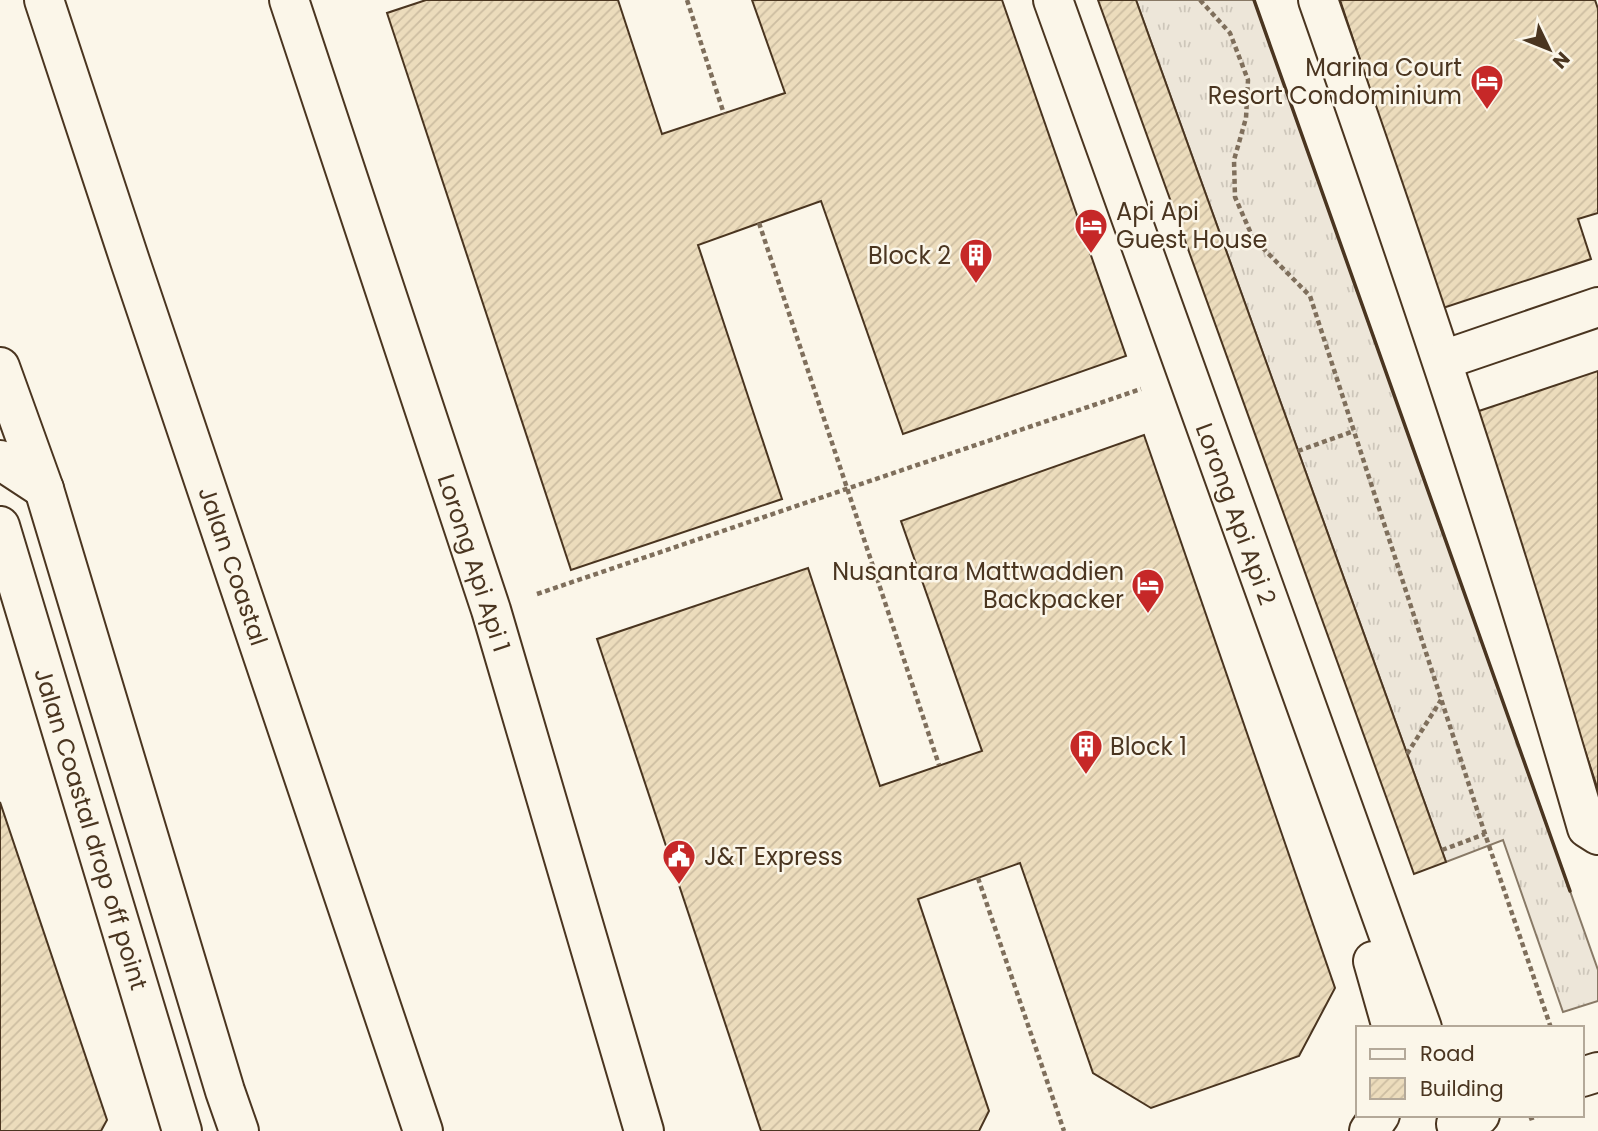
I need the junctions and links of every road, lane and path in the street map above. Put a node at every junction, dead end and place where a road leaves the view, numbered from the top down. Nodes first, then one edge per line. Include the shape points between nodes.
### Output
1 (44, 0) edge
2 (289, 0) edge
3 (687, 0) edge
4 (1053, 0) edge
5 (1200, 0) edge
6 (1318, 0) edge
7 (724, 114) dead end
8 (759, 223) dead end
9 (1598, 307) edge
10 (1443, 360) junction
11 (0, 367) edge
12 (1185, 374) junction
13 (1353, 430) junction
14 (1298, 451) dead end
15 (0, 460) edge
16 (44, 489) junction
17 (846, 489) junction
18 (0, 526) edge
19 (491, 610) junction
20 (1441, 699) junction
21 (1407, 754) dead end
22 (939, 765) dead end
23 (1485, 834) junction
24 (1598, 835) edge
25 (1441, 850) dead end
26 (978, 878) dead end
27 (1390, 936) junction
28 (1391, 1026) edge
29 (1421, 1026) edge
30 (1550, 1026) edge
31 (182, 1131) edge
32 (239, 1131) edge
33 (424, 1131) edge
34 (644, 1131) edge
35 (1064, 1131) edge

1 - 33 main road, Jalan Coastal
2 - 19 main road, Lorong Api Api 1
3 - 7 path
4 - 12 main road, Lorong Api Api 2
5 - 13 path via 1230,33 1248,80 1245,118 1234,160 1235,197 1253,237 1310,296
6 - 10 main road
8 - 17 path
9 - 10 main road
10 - 24 main road via 1587,828
11 - 16 main road
12 - 17 path
12 - 27 main road, Lorong Api Api 2
13 - 14 path
13 - 20 path
15 - 16 main road
16 - 32 main road
17 - 19 path
17 - 22 path
18 - 31 main road, Jalan Coastal drop off point
19 - 34 main road, Lorong Api Api 1
20 - 21 path
20 - 23 path
23 - 25 path
23 - 30 path
26 - 35 path
27 - 28 main road via 1373,960
27 - 29 main road, Lorong Api Api 2

